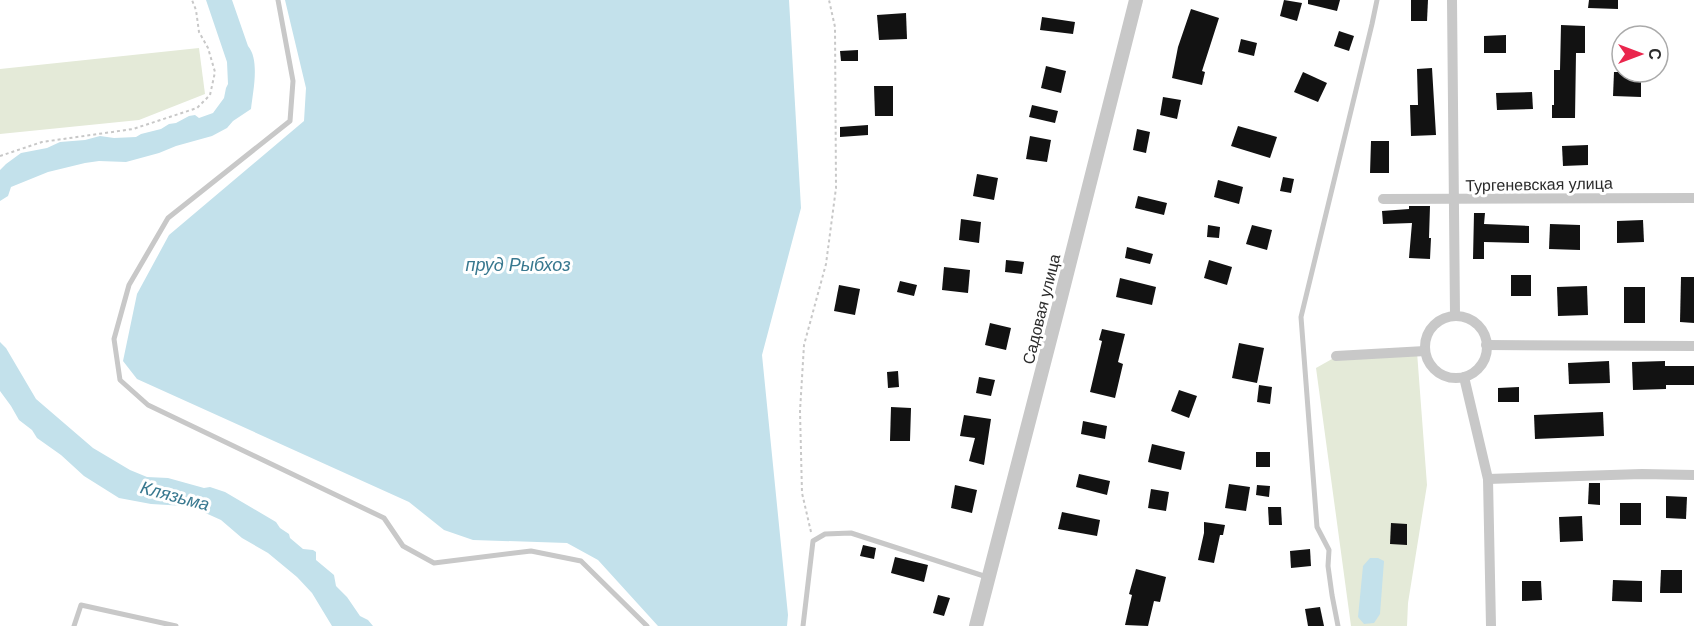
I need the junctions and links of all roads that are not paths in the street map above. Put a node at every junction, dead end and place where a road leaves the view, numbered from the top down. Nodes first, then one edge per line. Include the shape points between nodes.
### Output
1 (278, 0) edge
2 (1136, 0) edge
3 (1377, 0) edge
4 (1452, 0) edge
5 (1694, 198) edge
6 (1383, 199) dead end
7 (1454, 200) junction
8 (1455, 315) junction
9 (1486, 345) junction
10 (1694, 346) edge
11 (1425, 351) junction
12 (1336, 356) dead end
13 (1464, 377) junction
14 (1694, 474) edge
15 (1488, 478) junction
16 (989, 578) junction
17 (74, 626) edge
18 (176, 626) edge
19 (646, 626) edge
20 (803, 626) edge
21 (976, 626) edge
22 (1338, 626) edge
23 (1491, 626) edge

1 - 19 lane via 293,81 290,121 168,218 129,285 114,339 120,380 148,405 384,518 403,546 434,563 531,551 581,561
2 - 16 street, Садовая улица
3 - 22 lane via 1300,317 1317,527 1329,550 1330,585
4 - 7 street
5 - 7 street, Тургеневская улица
6 - 7 street, Тургеневская улица
7 - 8 street
8 - 9 street via 1478,324
8 - 11 street via 1432,326
9 - 10 street
9 - 13 street via 1481,366
11 - 12 street
11 - 13 street via 1438,373 1450,378
13 - 15 street
14 - 15 street
15 - 23 street
16 - 20 lane via 851,532 825,534 813,541
16 - 21 street, Садовая улица
17 - 18 lane via 81,605

